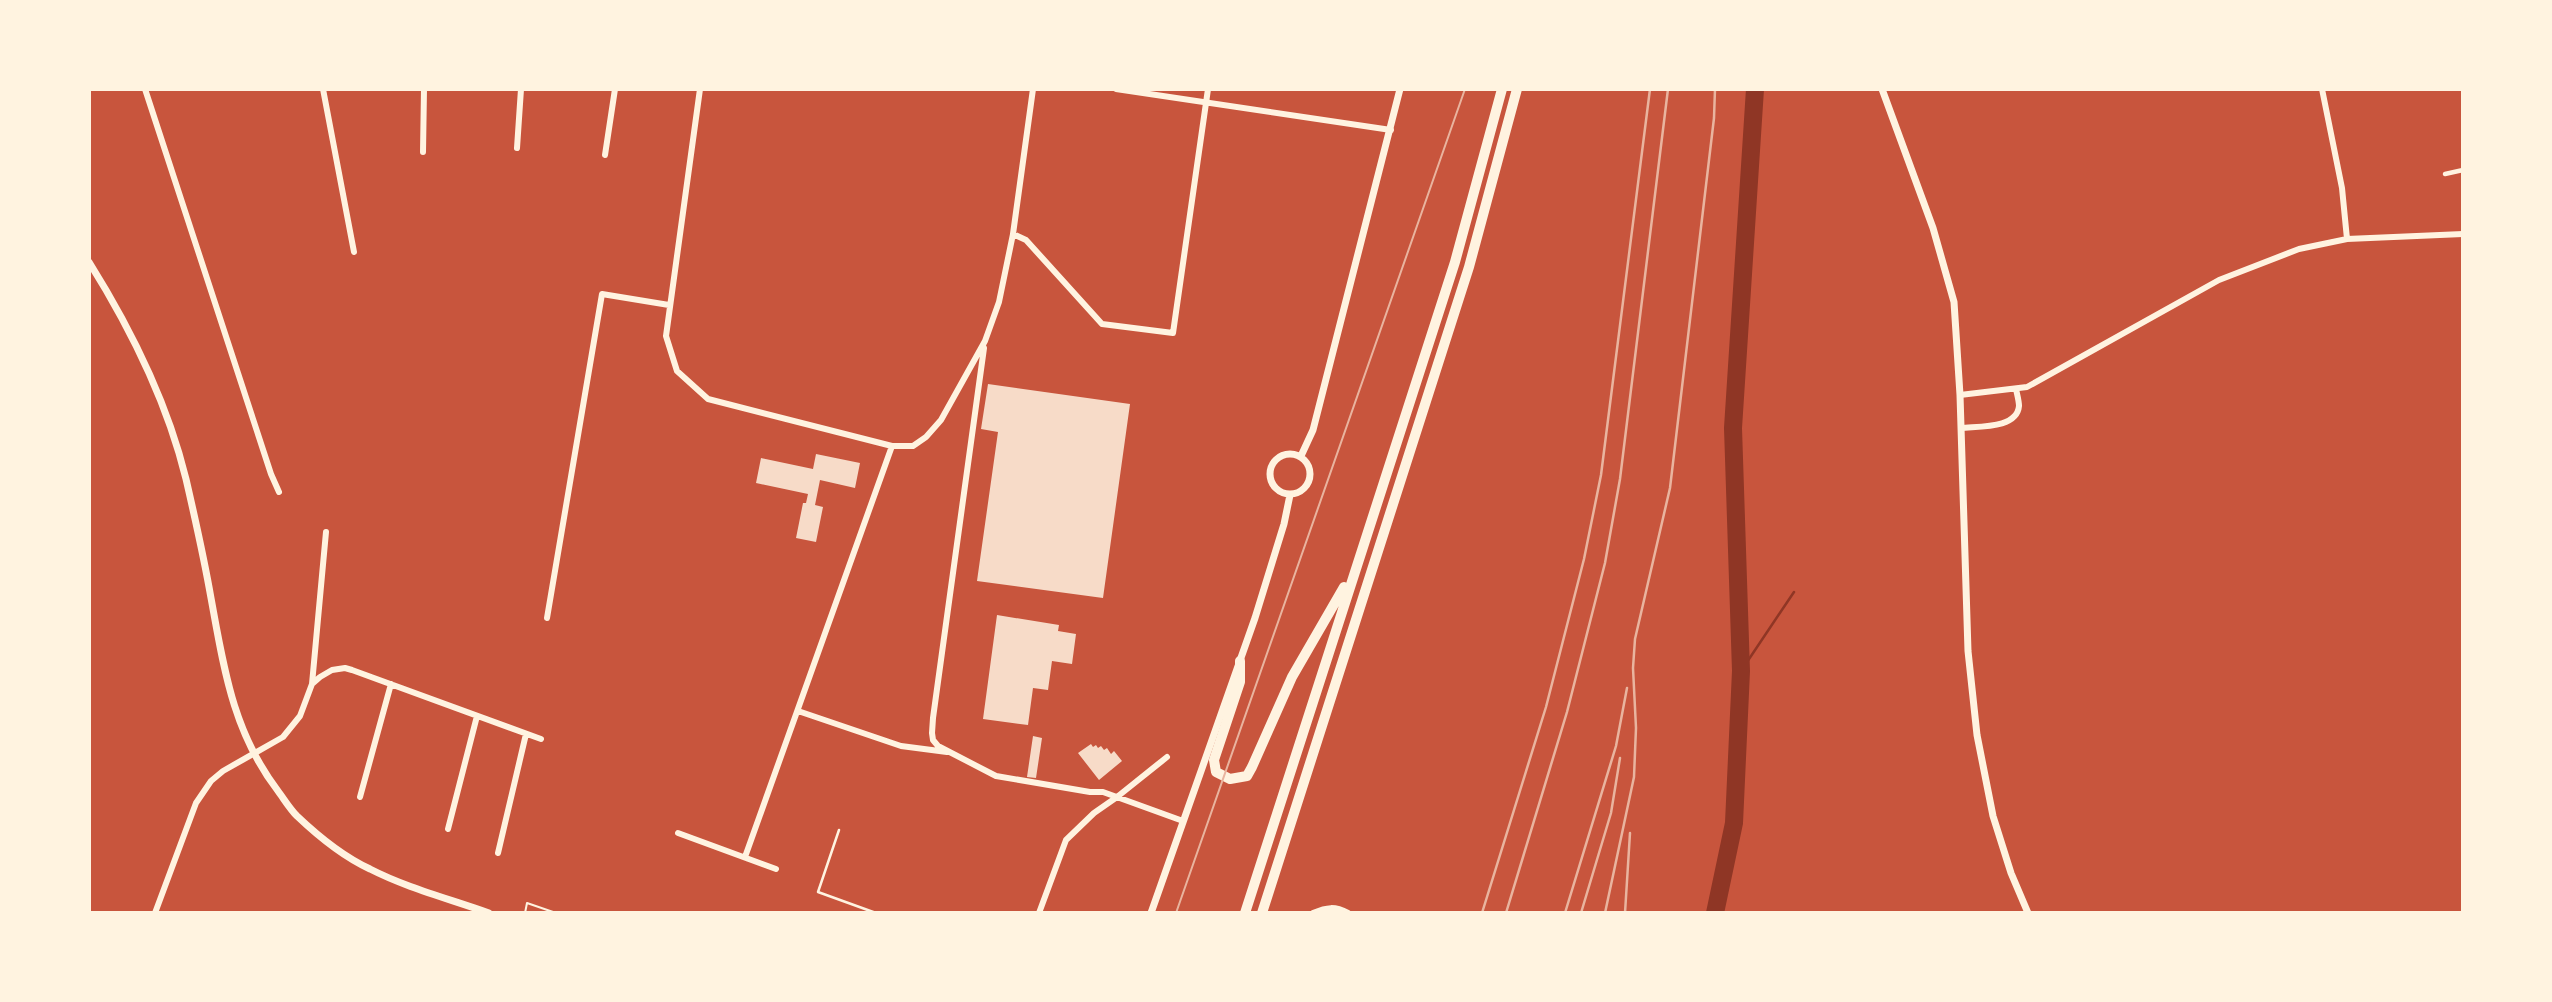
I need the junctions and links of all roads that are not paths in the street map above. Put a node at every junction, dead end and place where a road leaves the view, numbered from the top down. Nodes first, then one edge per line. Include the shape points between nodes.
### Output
1 (145, 89) edge
2 (323, 89) edge
3 (424, 89) edge
4 (521, 89) edge
5 (615, 89) edge
6 (700, 89) edge
7 (1033, 89) edge
8 (1116, 89) edge
9 (1208, 89) edge
10 (1400, 89) edge
11 (1502, 89) edge
12 (1517, 89) edge
13 (1882, 89) edge
14 (2322, 89) edge
15 (1207, 103) junction
16 (1391, 130) junction
17 (517, 148) dead end
18 (423, 152) dead end
19 (605, 155) dead end
20 (2463, 170) edge
21 (2445, 174) dead end
22 (1013, 234) junction
23 (2463, 234) edge
24 (2347, 239) junction
25 (354, 252) dead end
26 (89, 262) edge
27 (669, 305) junction
28 (985, 341) junction
29 (2016, 389) junction
30 (1960, 395) junction
31 (1961, 428) junction
32 (892, 446) junction
33 (1301, 456) junction
34 (279, 492) dead end
35 (1290, 495) junction
36 (326, 532) dead end
37 (1356, 562) junction
38 (547, 618) dead end
39 (1240, 661) junction
40 (312, 684) junction
41 (391, 684) junction
42 (798, 711) junction
43 (477, 716) junction
44 (526, 734) junction
45 (541, 739) dead end
46 (952, 753) junction
47 (253, 754) junction
48 (1167, 757) dead end
49 (359, 797) dead end
50 (1117, 797) junction
51 (1183, 821) junction
52 (448, 829) dead end
53 (839, 830) dead end
54 (678, 833) dead end
55 (498, 853) dead end
56 (746, 857) junction
57 (776, 869) dead end
58 (155, 913) edge
59 (489, 913) edge
60 (876, 913) edge
61 (1039, 913) edge
62 (1151, 913) edge
63 (1245, 913) edge
64 (1262, 913) edge
65 (1313, 913) edge
66 (1348, 913) edge
67 (2028, 913) edge

1 - 34 street
2 - 25 street
3 - 18 street
4 - 17 street
5 - 19 street
6 - 27 street
7 - 22 street
8 - 15 street
9 - 15 street
10 - 16 street
11 - 37 highway via 1455,262
12 - 64 highway via 1469,267
13 - 30 street via 1948,280 1957,327
14 - 24 street
15 - 16 street
15 - 22 street via 1173,333 1102,324 1026,240
16 - 33 street via 1313,430
20 - 21 street
22 - 28 street via 999,302
23 - 24 street
24 - 29 street via 2299,249 2219,280
26 - 47 street via 158,391 186,477 236,715
27 - 32 street via 666,336 677,371 708,399
27 - 38 street via 602,294
28 - 32 street via 941,420 926,437 913,446
28 - 46 street via 932,733 938,746
29 - 30 street
29 - 31 street via 2019,407 2012,419
30 - 31 street
31 - 67 street via 1968,651 1977,735 1993,817
32 - 42 street
33 - 35 street via 1310,467 1310,480 1303,491
33 - 35 street via 1282,455 1270,470 1274,487
35 - 39 street
36 - 40 street
37 - 39 highway via 1292,677 1247,776 1230,779 1216,772 1214,760 1240,682
37 - 63 highway
39 - 51 street
40 - 41 street via 332,670 345,668
40 - 47 street via 292,728
41 - 43 street
41 - 49 street
42 - 46 street via 901,746
42 - 56 street
43 - 44 street
43 - 52 street
44 - 45 street
44 - 55 street
46 - 50 street via 996,776
47 - 58 street via 223,771 196,803
47 - 59 street via 295,814 323,838 368,868
48 - 50 street
50 - 51 street
50 - 61 street via 1066,840
51 - 62 street
53 - 60 lane via 818,892
54 - 56 street
56 - 57 street
65 - 66 street via 1339,908

